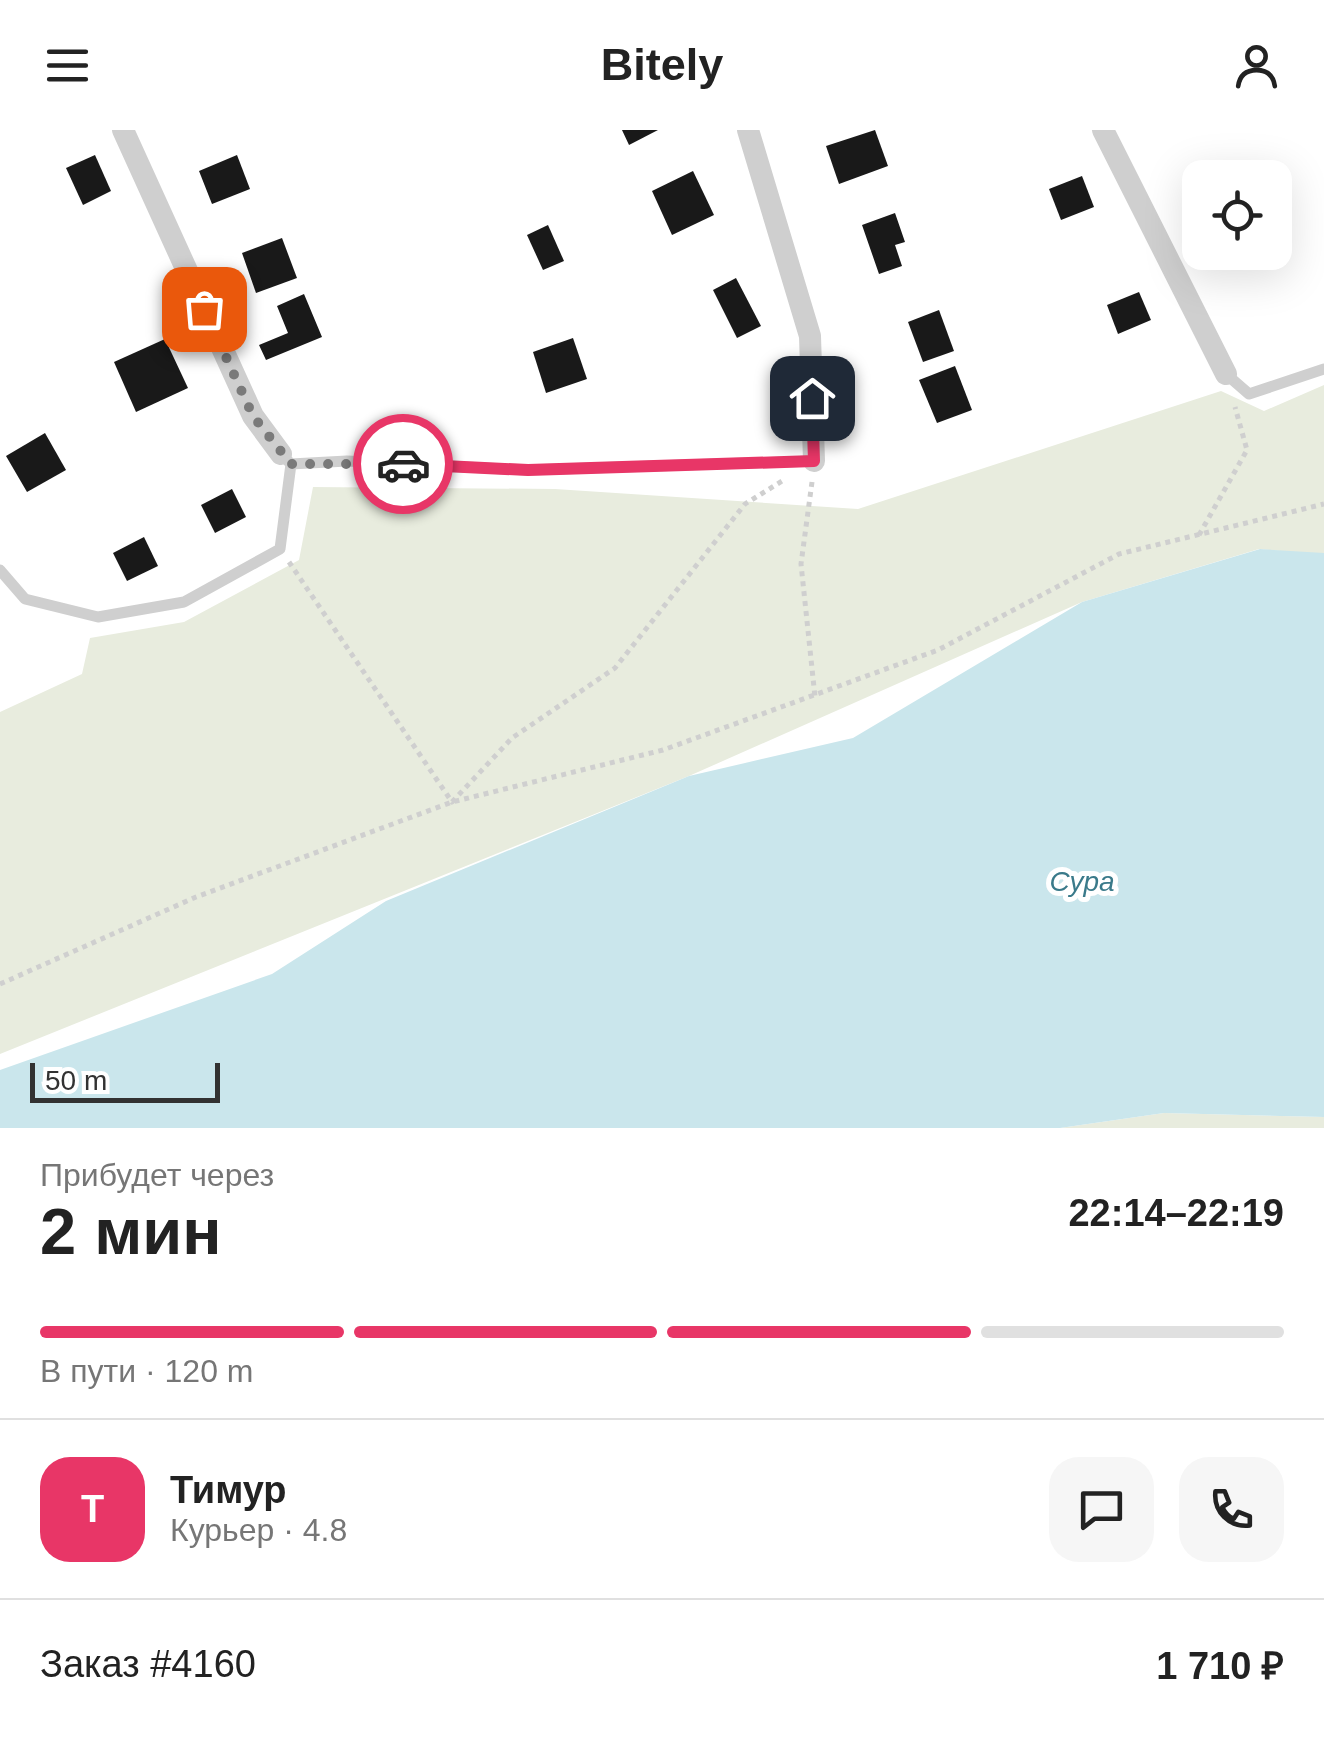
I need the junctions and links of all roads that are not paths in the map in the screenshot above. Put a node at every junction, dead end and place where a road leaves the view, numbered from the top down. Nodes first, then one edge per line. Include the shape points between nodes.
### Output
1 (123, 130) edge
2 (748, 130) edge
3 (1103, 130) edge
4 (1324, 369) edge
5 (1226, 374) joint
6 (286, 459) junction
7 (814, 461) joint
8 (0, 570) edge

1 - 6 street via 253,416
2 - 7 street via 810,336
3 - 5 street
4 - 5 lane via 1249,394
6 - 7 lane via 528,470
6 - 8 lane via 280,549 184,602 98,617 25,599

